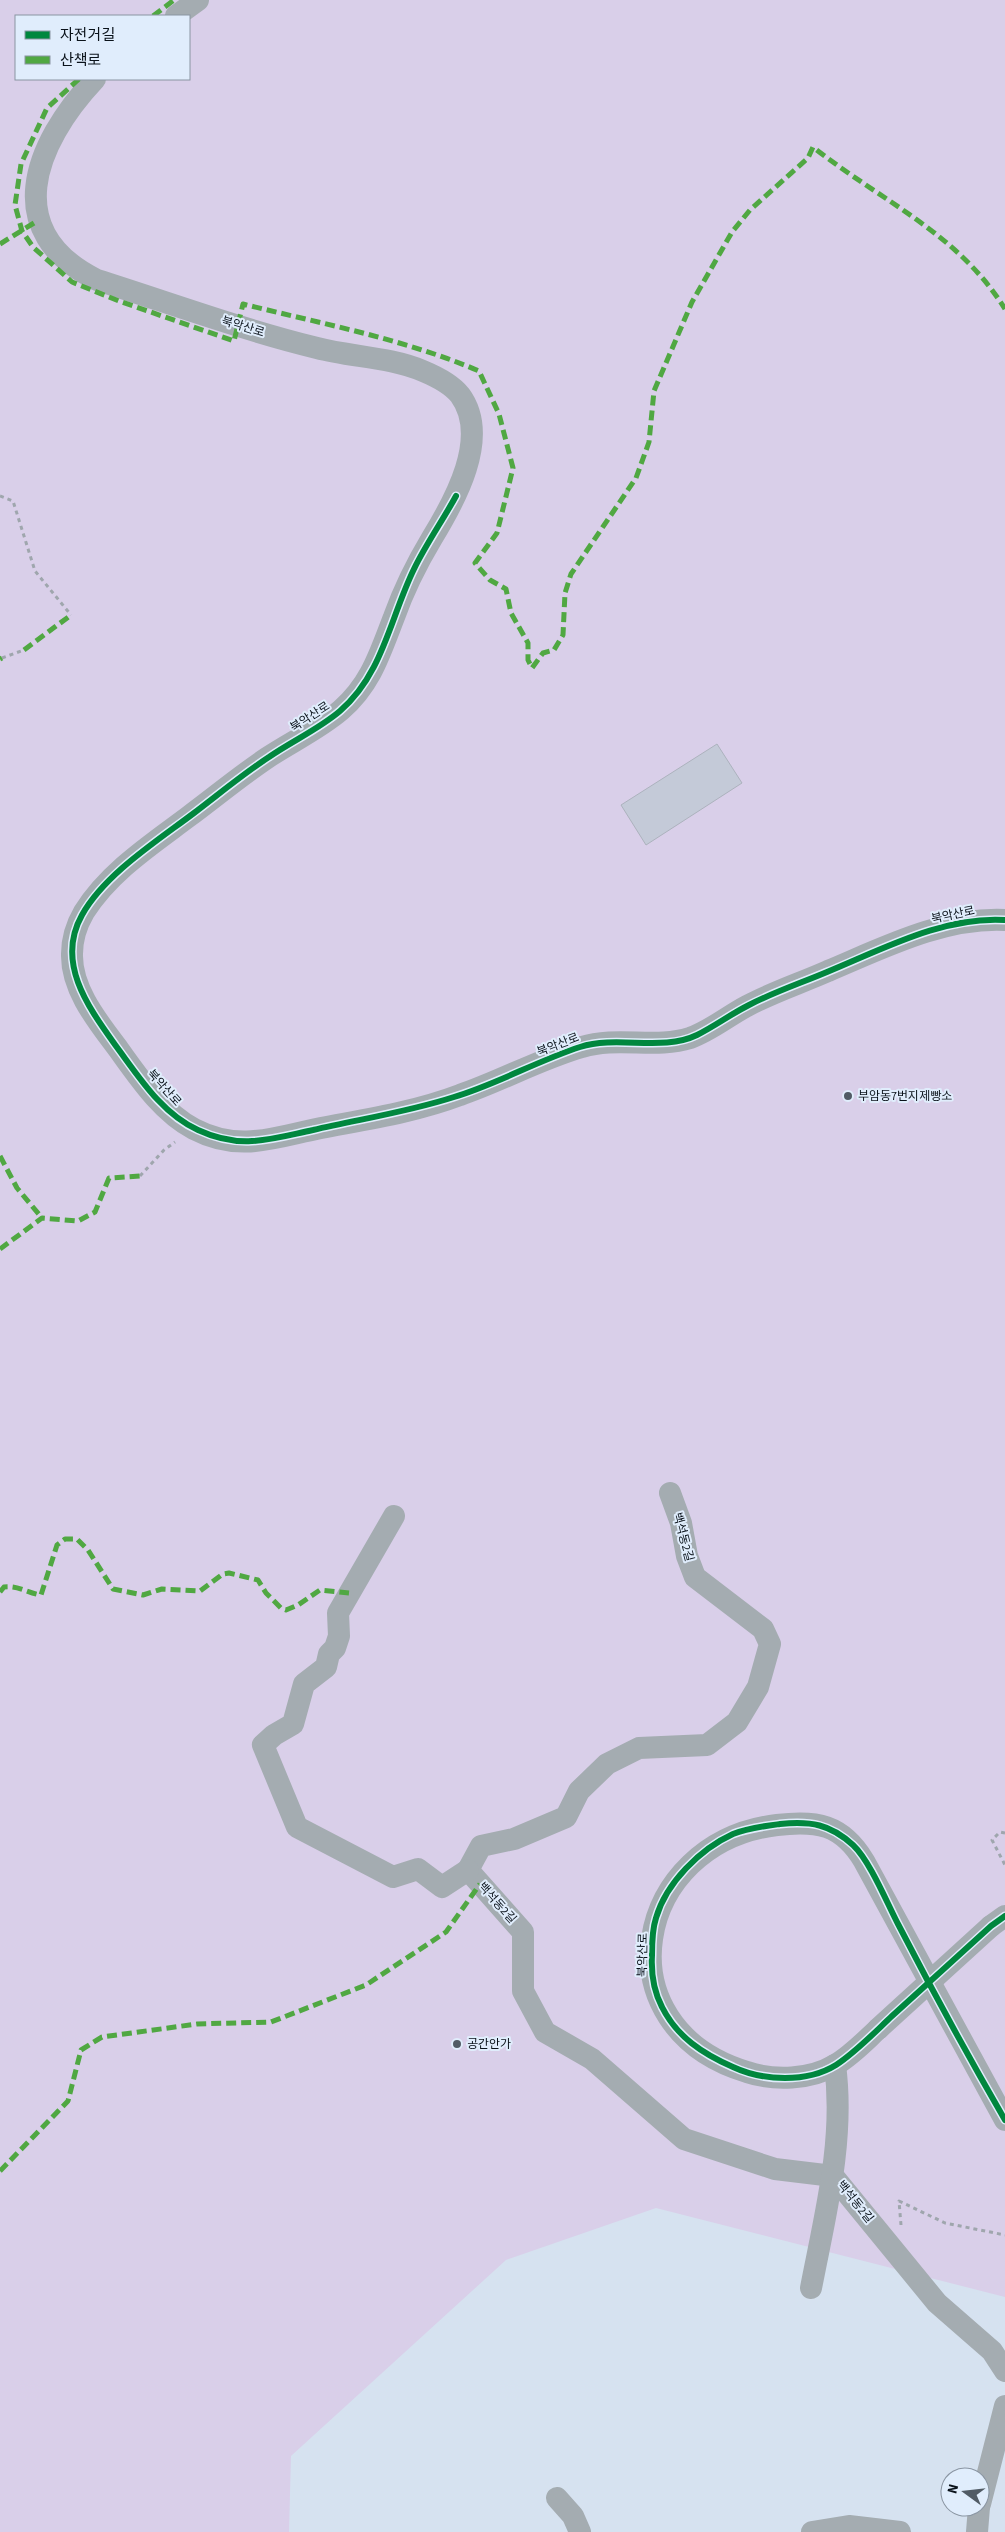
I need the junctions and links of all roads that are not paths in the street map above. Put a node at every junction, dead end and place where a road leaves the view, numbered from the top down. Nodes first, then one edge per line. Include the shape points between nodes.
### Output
1 (198, 0) edge
2 (177, 15) edge
3 (94, 80) edge
4 (1005, 920) edge
5 (670, 1493) dead end
6 (394, 1516) dead end
7 (468, 1870) junction
8 (998, 1921) edge
9 (835, 2066) junction
10 (1005, 2120) edge
11 (833, 2176) junction
12 (811, 2288) dead end
13 (1005, 2371) edge
14 (1005, 2406) edge
15 (990, 2467) edge
16 (557, 2498) dead end
17 (979, 2517) edge
18 (580, 2532) edge
19 (812, 2532) edge
20 (900, 2532) edge
21 (977, 2532) edge

1 - 2 street
3 - 4 street, 북악산로 via 75,100 48,139 33,174 30,200 34,223 44,241 60,258 78,272 97,280 238,326 425,372 460,396 471,434 468,462 456,496 414,569 384,648 366,684 340,711 265,759 120,870 81,917 72,950 72,966 87,1006 151,1092 172,1114 194,1129 242,1143 266,1141 399,1113 456,1097 584,1046 670,1042 694,1037 751,1004 916,936 958,924
5 - 7 street, 백석동2길 via 695,1577 763,1629 770,1644 758,1687 737,1722 707,1745 639,1748 607,1764 579,1791 566,1817 514,1839 480,1846
6 - 7 street via 338,1613 339,1636 335,1648 329,1654 326,1667 304,1684 294,1724 263,1745 297,1827 394,1877 418,1869 442,1887
7 - 11 street, 백석동2길 via 523,1932 523,1991 545,2032 592,2060 684,2139 775,2169
8 - 9 street, 북악산로, bridge
9 - 10 street, 북악산로 via 814,2074 786,2078 738,2070 702,2053 679,2031 662,2008 652,1972 656,1918 667,1891 710,1847 734,1834 762,1826 809,1822 834,1830 856,1847
9 - 11 street via 839,2095
11 - 12 street
11 - 13 street, 백석동2길 via 937,2303 992,2351
14 - 15 street
16 - 18 street via 573,2516
17 - 21 street
19 - 20 street via 849,2526

